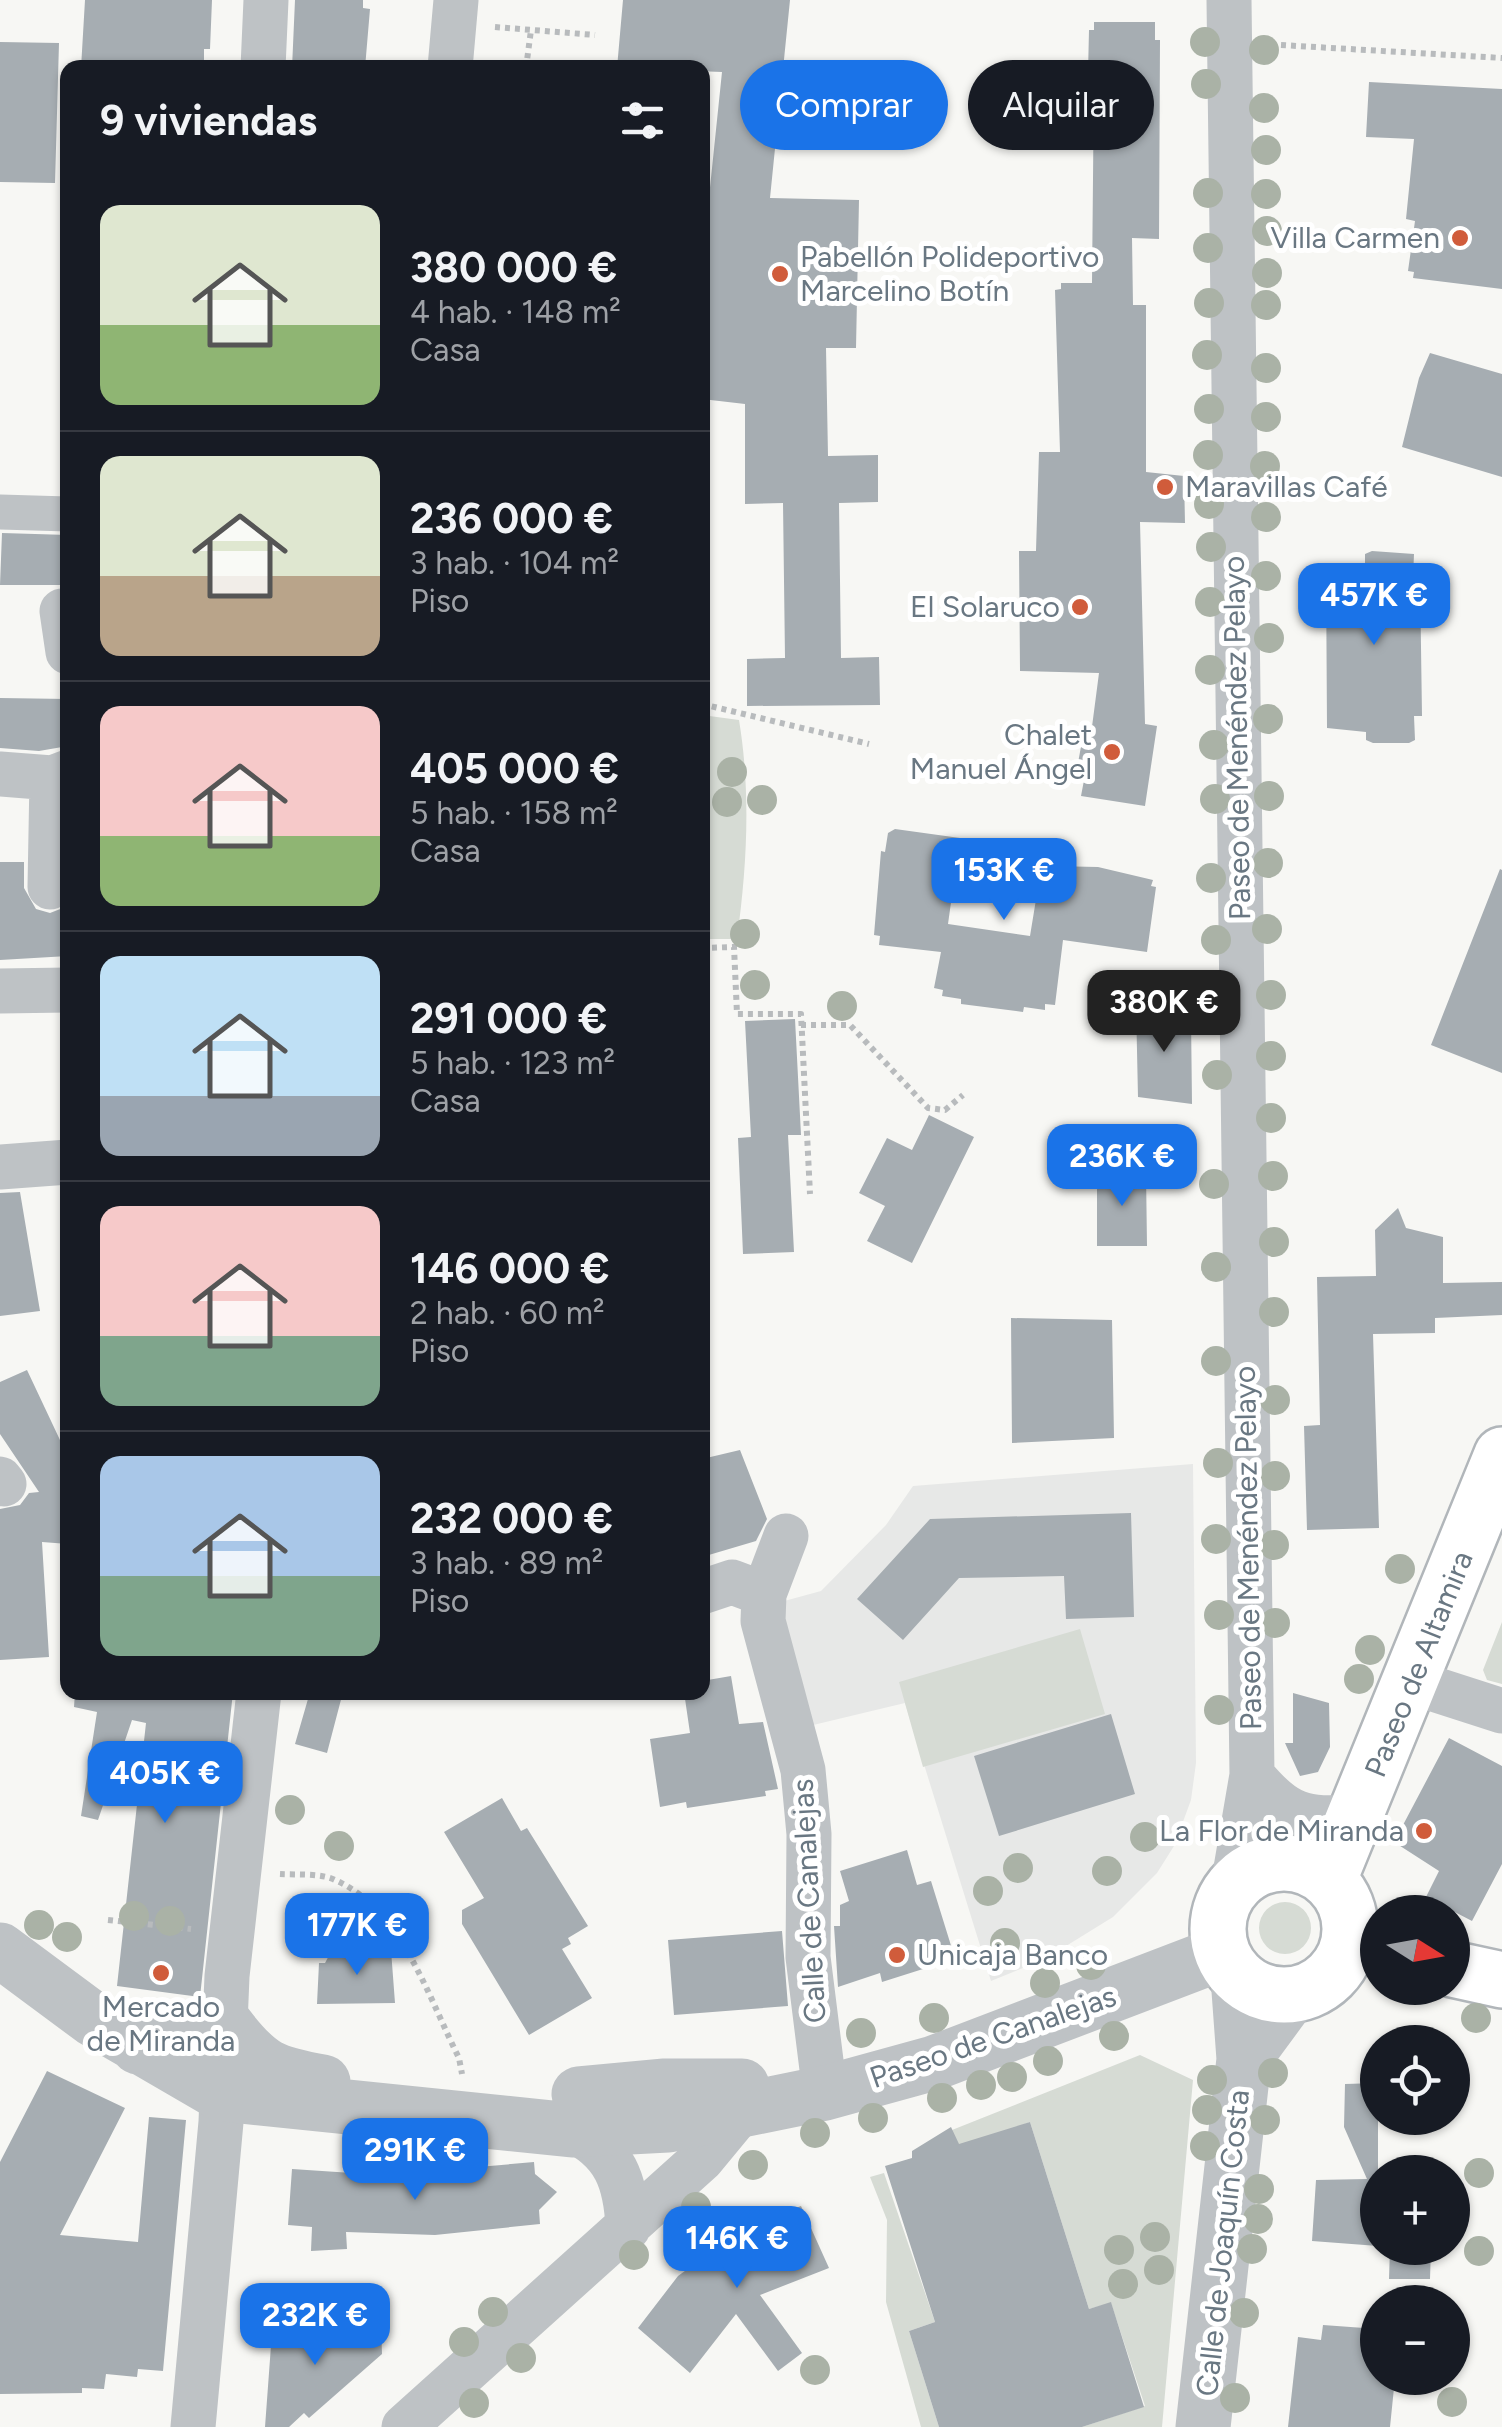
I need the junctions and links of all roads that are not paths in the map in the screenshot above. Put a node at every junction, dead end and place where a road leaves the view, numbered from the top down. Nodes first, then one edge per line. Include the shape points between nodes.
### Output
1 (266, 0) edge
2 (456, 0) edge
3 (1229, 0) edge
4 (263, 60) edge
5 (451, 60) edge
6 (0, 512) edge
7 (60, 514) edge
8 (0, 774) edge
9 (60, 775) edge
10 (50, 888) dead end
11 (60, 990) edge
12 (0, 991) edge
13 (60, 1163) edge
14 (0, 1167) edge
15 (1502, 1455) edge
16 (786, 1536) dead end
17 (710, 1589) edge
18 (764, 1594) junction
19 (1412, 1682) junction
20 (258, 1700) edge
21 (1502, 1711) edge
22 (1252, 1776) junction
23 (1357, 1817) junction
24 (1233, 1886) junction
25 (1338, 1894) edge
26 (0, 1950) edge
27 (1230, 1965) junction
28 (1470, 1973) edge
29 (1335, 1977) edge
30 (1160, 1978) junction
31 (1502, 1980) edge
32 (226, 2026) junction
33 (138, 2047) junction
34 (1244, 2060) junction
35 (222, 2094) junction
36 (825, 2094) junction
37 (752, 2100) junction
38 (572, 2130) junction
39 (628, 2228) junction
40 (194, 2427) edge
41 (404, 2427) edge
42 (1203, 2427) edge

1 - 4 street
2 - 5 street
3 - 22 street, Paseo de Menéndez Pelayo
6 - 7 street
8 - 9 street
9 - 10 street
11 - 12 street
13 - 14 street
15 - 19 main road, Paseo de Altamira
16 - 18 street
17 - 18 street via 732,1582
18 - 36 street, Calle de Canalejas via 762,1620 803,1770 808,1957
19 - 21 street
19 - 23 main road, Paseo de Altamira
20 - 32 street
22 - 23 street, Paseo de Altamira via 1278,1806 1296,1815
22 - 24 street, Paseo de Menéndez Pelayo
22 - 25 street, Paseo de Menéndez Pelayo via 1265,1822
23 - 25 main road, Paseo de Altamira
24 - 25 main road via 1265,1865
24 - 27 main road via 1218,1918
25 - 29 main road via 1350,1944
26 - 33 street, Paseo de Canalejas
27 - 29 main road via 1260,1992
27 - 30 street, Paseo de Canalejas
27 - 34 street, Calle de Joaquín Costa
28 - 31 main road
29 - 34 street, Calle de Joaquín Costa
30 - 34 street via 1208,2012
30 - 36 street, Paseo de Canalejas via 934,2063
32 - 33 street via 190,2042
32 - 35 street
32 - 37 street, Paseo de Canalejas via 271,2072 354,2087
33 - 35 street, Paseo de Canalejas
34 - 42 street, Calle de Joaquín Costa
35 - 38 street, Paseo de Canalejas
35 - 40 street
36 - 37 street, Paseo de Canalejas
37 - 38 street, Paseo de Canalejas via 668,2125
37 - 39 street via 702,2160
38 - 39 street via 596,2142 616,2164
39 - 41 street

